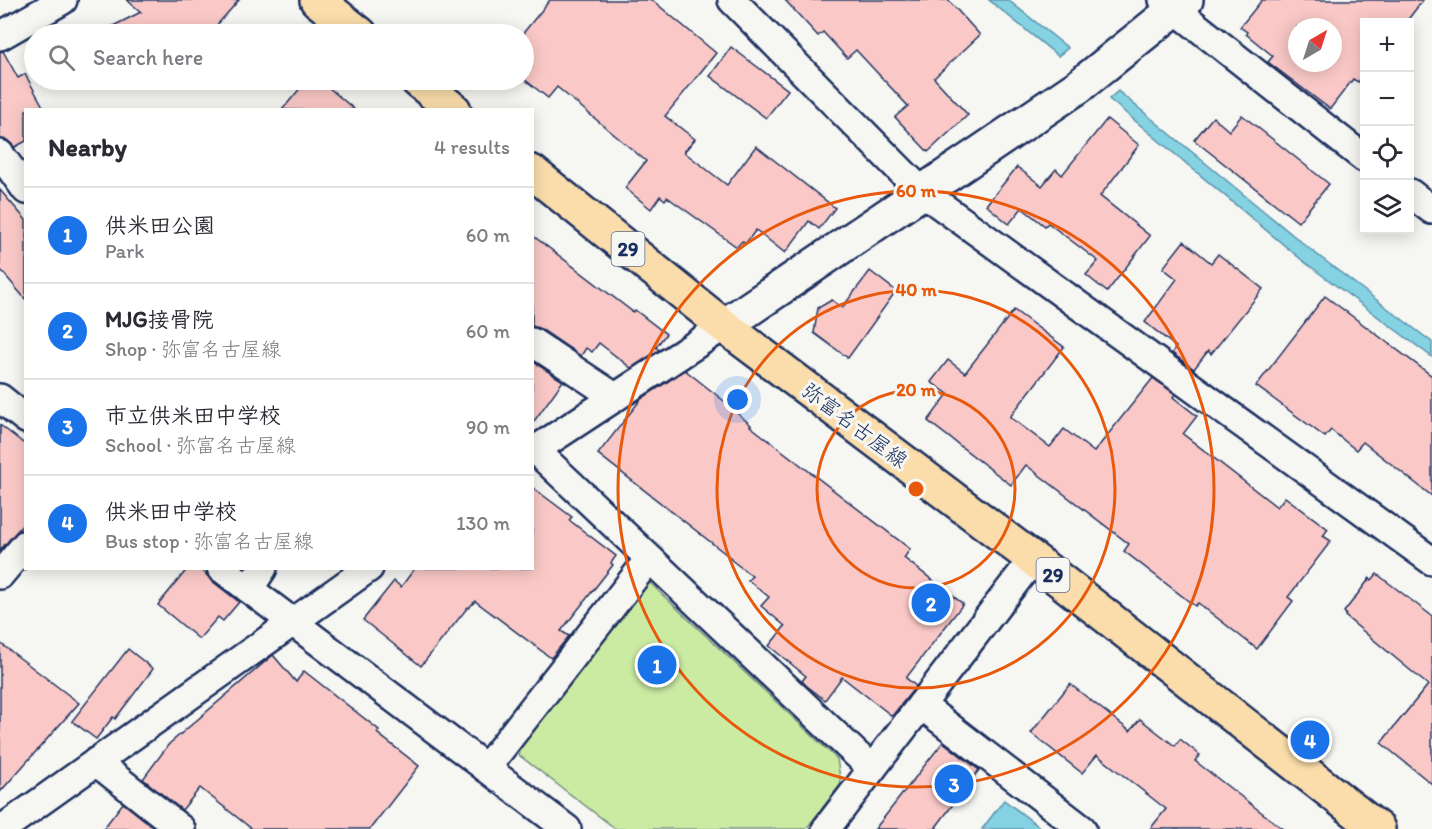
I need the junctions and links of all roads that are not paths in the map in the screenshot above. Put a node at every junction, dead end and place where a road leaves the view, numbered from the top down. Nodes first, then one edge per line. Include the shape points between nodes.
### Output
1 (63, 0) edge
2 (317, 0) edge
3 (732, 0) edge
4 (1174, 3) edge
5 (347, 24) edge
6 (0, 36) edge
7 (429, 90) edge
8 (452, 108) edge
9 (0, 154) edge
10 (1360, 154) edge
11 (534, 174) edge
12 (24, 187) edge
13 (921, 192) junction
14 (1414, 196) edge
15 (1432, 210) edge
16 (724, 326) junction
17 (534, 343) edge
18 (615, 397) junction
19 (0, 398) edge
20 (24, 416) edge
21 (534, 451) edge
22 (24, 546) edge
23 (649, 559) junction
24 (1033, 559) junction
25 (1432, 561) edge
26 (227, 570) edge
27 (366, 570) edge
28 (0, 575) edge
29 (256, 579) edge
30 (293, 622) junction
31 (921, 705) junction
32 (96, 762) junction
33 (486, 768) junction
34 (872, 769) junction
35 (2, 829) edge
36 (181, 829) edge
37 (567, 829) edge
38 (826, 829) edge
39 (1082, 829) edge
40 (1378, 829) edge

1 - 6 street
2 - 5 main road
3 - 13 street
4 - 10 street
4 - 13 street via 1079,86
7 - 8 main road
9 - 12 street
11 - 16 main road, 弥富名古屋線 / 29
13 - 16 street
13 - 25 street
14 - 15 street
16 - 18 street
16 - 24 main road, 弥富名古屋線 / 29
17 - 18 street
18 - 21 street
19 - 20 street
21 - 23 street
22 - 28 street
23 - 33 street
23 - 34 street
24 - 31 street
24 - 40 main road, 弥富名古屋線 / 29
26 - 29 street
27 - 30 street
29 - 30 street
30 - 32 street
30 - 33 street
31 - 34 street
31 - 39 street
32 - 35 street
32 - 36 street
33 - 37 street
34 - 38 street

